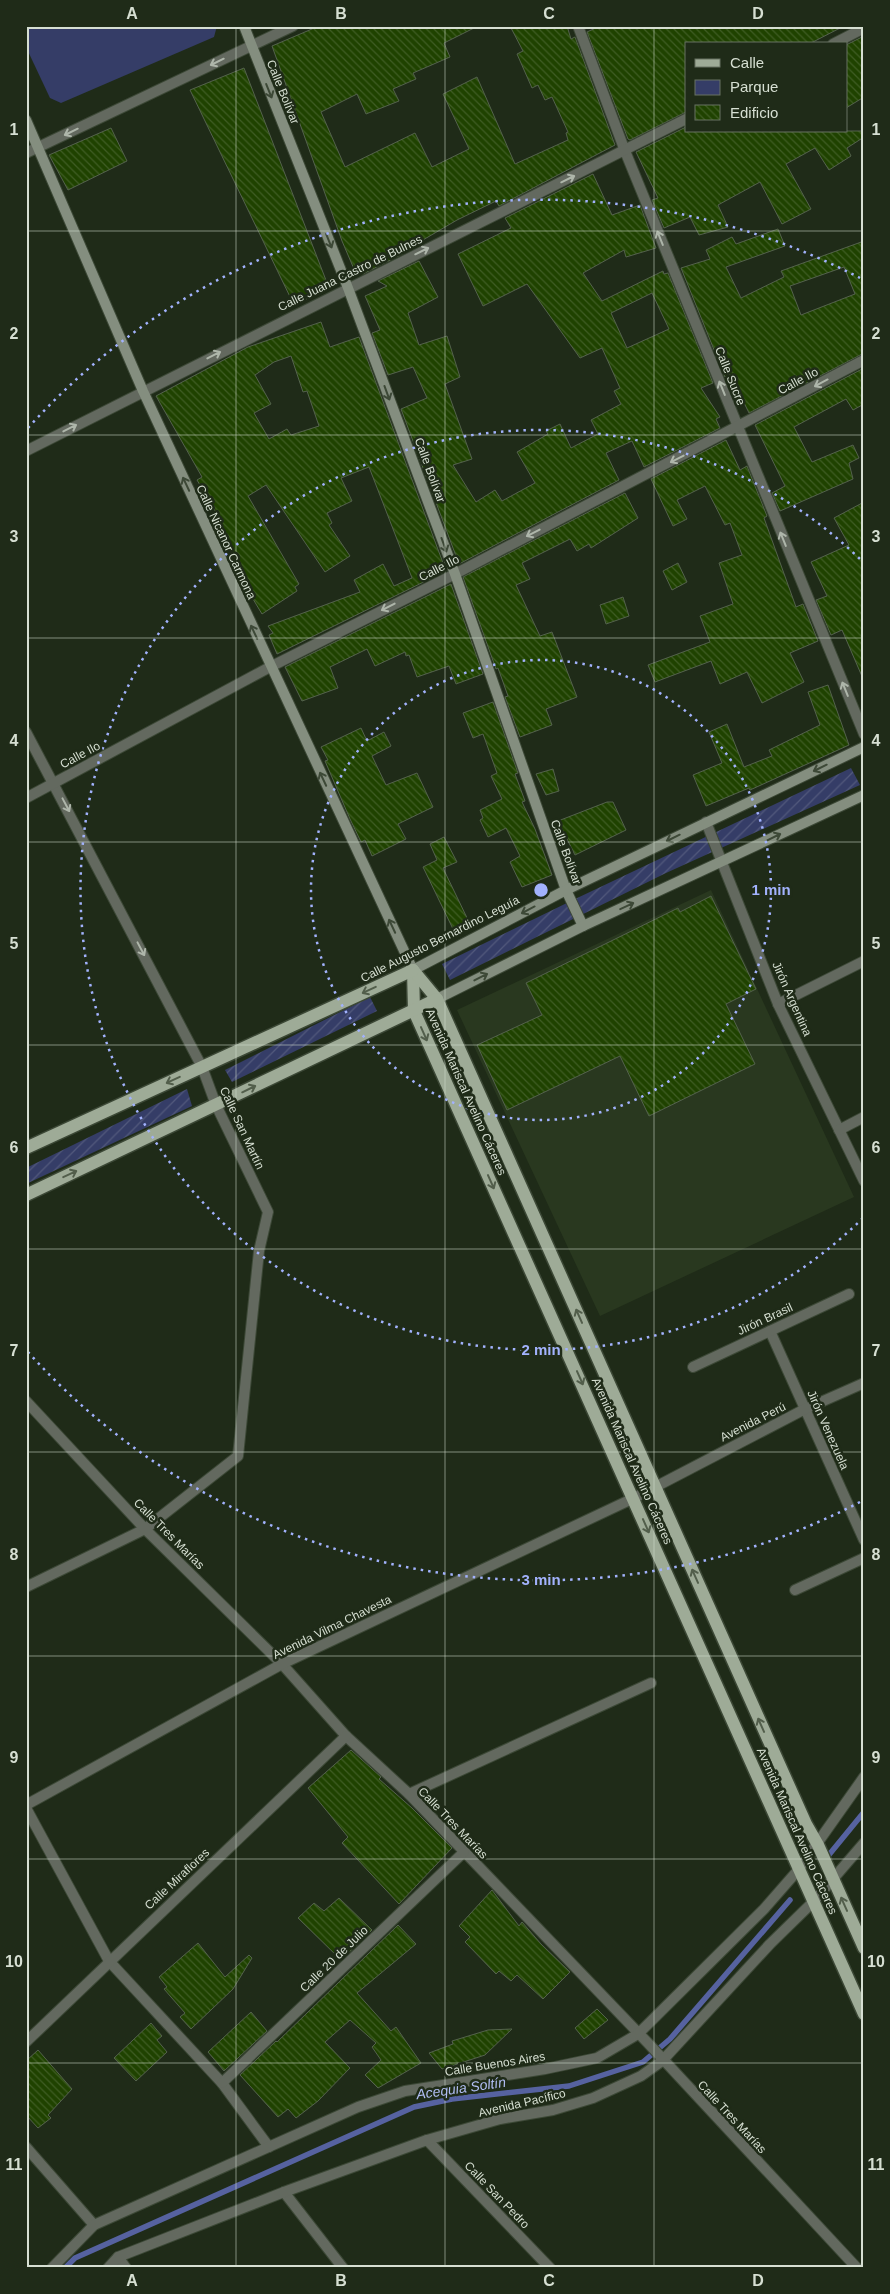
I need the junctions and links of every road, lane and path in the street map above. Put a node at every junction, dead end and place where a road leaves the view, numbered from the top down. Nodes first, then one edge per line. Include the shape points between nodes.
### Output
1 (244, 26) edge
2 (293, 26) edge
3 (578, 26) edge
4 (864, 28) edge
5 (837, 42) edge
6 (251, 45) junction
7 (26, 120) edge
8 (685, 121) edge
9 (38, 148) junction
10 (625, 151) junction
11 (26, 153) edge
12 (348, 288) junction
13 (864, 360) edge
14 (143, 391) junction
15 (737, 427) junction
16 (26, 451) edge
17 (455, 574) junction
18 (270, 667) junction
19 (26, 732) edge
20 (864, 734) edge
21 (864, 747) edge
22 (54, 783) junction
23 (864, 795) edge
24 (26, 798) edge
25 (706, 822) junction
26 (723, 862) junction
27 (566, 890) junction
28 (582, 926) junction
29 (864, 961) edge
30 (413, 970) junction
31 (438, 999) junction
32 (778, 1004) junction
33 (414, 1011) junction
34 (202, 1067) junction
35 (216, 1105) junction
36 (864, 1117) edge
37 (839, 1130) junction
38 (26, 1148) edge
39 (864, 1181) edge
40 (26, 1195) edge
41 (849, 1294) dead end
42 (770, 1331) junction
43 (693, 1367) dead end
44 (864, 1382) edge
45 (26, 1401) edge
46 (805, 1409) junction
47 (654, 1486) junction
48 (634, 1498) junction
49 (145, 1529) junction
50 (864, 1540) edge
51 (864, 1558) edge
52 (26, 1587) edge
53 (795, 1590) dead end
54 (282, 1664) junction
55 (651, 1682) dead end
56 (346, 1736) junction
57 (864, 1777) edge
58 (409, 1794) junction
59 (26, 1806) edge
60 (864, 1843) edge
61 (818, 1845) junction
62 (464, 1852) junction
63 (799, 1869) junction
64 (833, 1880) junction
65 (814, 1901) junction
66 (864, 1948) edge
67 (109, 1961) junction
68 (864, 2014) edge
69 (638, 2034) junction
70 (26, 2042) edge
71 (660, 2058) junction
72 (222, 2083) junction
73 (427, 2140) junction
74 (26, 2147) edge
75 (268, 2147) junction
76 (284, 2192) junction
77 (94, 2225) junction
78 (118, 2257) junction
79 (52, 2268) edge
80 (108, 2268) edge
81 (126, 2268) edge
82 (343, 2268) edge
83 (550, 2268) edge
84 (857, 2268) edge

1 - 6 street, Calle Bolívar
2 - 6 street
3 - 10 street, Calle Sucre
4 - 5 street
6 -> 9 street
6 -> 12 street, Calle Bolívar
7 - 9 street, Calle Nicanor Carmona
8 - 10 street, Calle Juana Castro de Bulnes
9 - 11 street
9 - 14 street, Calle Nicanor Carmona
12 -> 10 street, Calle Juana Castro de Bulnes
15 -> 10 street, Calle Sucre
14 -> 12 street, Calle Juana Castro de Bulnes
12 -> 17 street, Calle Bolívar
13 -> 15 street, Calle Ilo
16 -> 14 street, Calle Juana Castro de Bulnes
18 -> 14 street, Calle Nicanor Carmona
15 -> 17 street, Calle Ilo
20 -> 15 street, Calle Sucre
17 -> 18 street, Calle Ilo
17 - 27 street, Calle Bolívar
18 - 22 street, Calle Ilo
30 -> 18 street, Calle Nicanor Carmona
19 - 22 street, Calle San Martín
21 -> 25 street, Calle Augusto Bernardino Leguía
22 - 24 street, Calle Ilo
22 -> 34 street, Calle San Martín
26 -> 23 street
25 - 26 street, Jirón Argentina
25 -> 27 street, Calle Augusto Bernardino Leguía
28 -> 26 street
26 - 32 street, Jirón Argentina
27 - 28 street, Calle Bolívar
27 -> 30 street, Calle Augusto Bernardino Leguía
31 -> 28 street
29 - 32 street
30 - 31 main road, Avenida Mariscal Avelino Cáceres
30 - 33 main road, Avenida Mariscal Avelino Cáceres
30 -> 34 main road, Calle Augusto Bernardino Leguía
31 - 33 main road
47 -> 31 main road, Avenida Mariscal Avelino Cáceres
32 - 37 street, Jirón Argentina
35 -> 33 main road
33 -> 48 main road, Avenida Mariscal Avelino Cáceres
34 - 35 street, Calle San Martín
34 -> 38 main road, Calle Augusto Bernardino Leguía
40 -> 35 main road
35 - 49 street, Calle San Martín via 268,1212 259,1251 238,1456
36 - 37 street
37 - 39 street, Jirón Argentina
41 - 42 street, Jirón Brasil
42 - 43 street, Jirón Brasil
42 - 46 street, Jirón Venezuela
44 - 46 street, Avenida Perú
45 - 49 street, Calle Tres Marías
46 - 47 street, Avenida Perú
46 - 50 street, Jirón Venezuela
47 - 48 street, Avenida Vilma Chavesta
61 -> 47 main road, Avenida Mariscal Avelino Cáceres
48 - 54 street, Avenida Vilma Chavesta
48 -> 63 main road, Avenida Mariscal Avelino Cáceres
49 - 52 street, Calle San Martín
49 - 54 street, Calle Tres Marías
51 - 53 street
54 - 56 street, Calle Tres Marías
54 - 59 street, Avenida Vilma Chavesta
55 - 58 street
56 - 58 street, Calle Tres Marías
56 - 67 street, Calle Miraflores
57 - 61 street, Calle Buenos Aires
58 - 62 street, Calle Tres Marías
59 - 67 street
60 - 64 street, Avenida Pacífico
61 - 63 street, Calle Buenos Aires
61 - 64 main road, Avenida Mariscal Avelino Cáceres
62 - 69 street, Calle Tres Marías
62 - 72 street, Calle 20 de Julio
63 - 65 main road, Avenida Mariscal Avelino Cáceres
63 - 69 street, Calle Buenos Aires via 764,1909
64 - 65 street, Avenida Pacífico
66 -> 64 main road, Avenida Mariscal Avelino Cáceres
65 - 68 main road, Avenida Mariscal Avelino Cáceres
65 - 71 street, Avenida Pacífico
67 - 70 street, Calle Miraflores
67 - 72 street
69 - 71 street, Calle Tres Marías
69 - 75 street, Calle Buenos Aires via 597,2058 405,2091 358,2107
71 - 73 street, Avenida Pacífico via 641,2076 593,2098
71 - 84 street, Calle Tres Marías
72 - 75 street
73 - 76 street, Avenida Pacífico
73 - 83 street, Calle San Pedro
74 - 77 street
75 - 77 street, Calle Buenos Aires
76 - 78 street, Avenida Pacífico
76 - 82 street
77 - 79 street, Calle Buenos Aires
78 - 80 street, Avenida Pacífico
78 - 81 street

